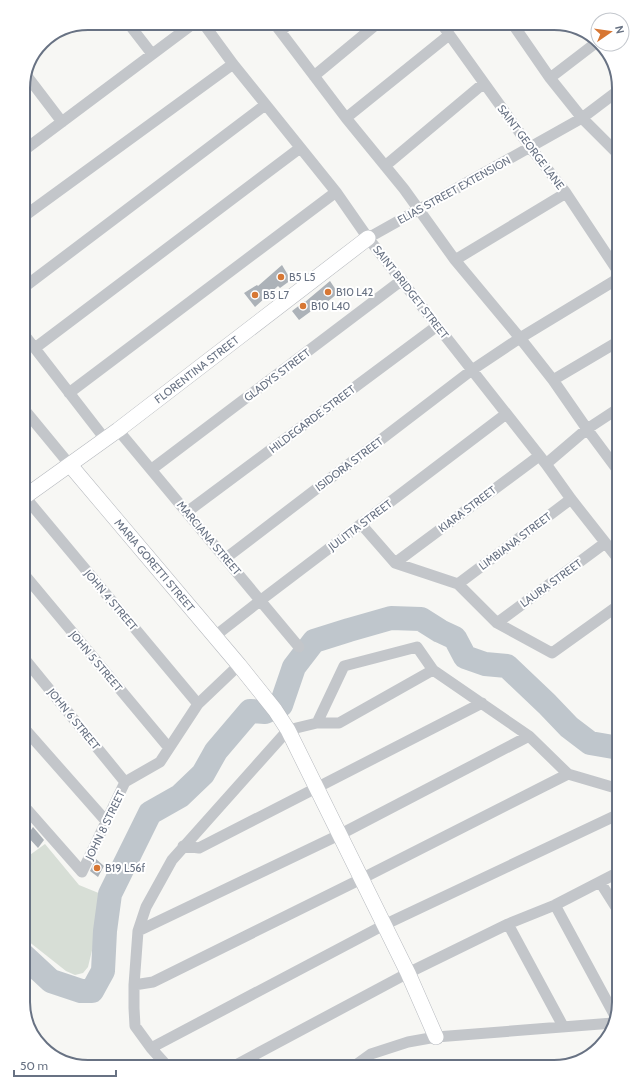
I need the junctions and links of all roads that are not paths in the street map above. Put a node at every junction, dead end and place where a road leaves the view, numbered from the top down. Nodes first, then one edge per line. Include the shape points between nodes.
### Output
1 (133, 30) edge
2 (185, 30) edge
3 (208, 30) edge
4 (280, 30) edge
5 (370, 30) edge
6 (446, 30) edge
7 (520, 30) edge
8 (449, 35) junction
9 (590, 47) edge
10 (152, 54) junction
11 (233, 64) junction
12 (314, 76) junction
13 (550, 78) junction
14 (31, 81) edge
15 (484, 83) junction
16 (612, 95) edge
17 (266, 104) junction
18 (346, 118) junction
19 (582, 118) junction
20 (62, 122) junction
21 (30, 146) edge
22 (530, 147) junction
23 (300, 148) junction
24 (612, 148) edge
25 (385, 166) junction
26 (336, 192) junction
27 (566, 193) junction
28 (418, 210) junction
29 (30, 212) edge
30 (368, 238) junction
31 (455, 260) junction
32 (612, 262) edge
33 (402, 280) junction
34 (612, 282) edge
35 (30, 283) edge
36 (436, 326) junction
37 (520, 338) junction
38 (30, 342) edge
39 (612, 345) edge
40 (35, 348) junction
41 (472, 370) junction
42 (553, 380) junction
43 (69, 393) junction
44 (612, 413) edge
45 (506, 414) junction
46 (30, 424) edge
47 (587, 429) junction
48 (118, 430) junction
49 (105, 439) junction
50 (542, 460) junction
51 (612, 462) edge
52 (70, 464) junction
53 (152, 470) junction
54 (30, 494) edge
55 (571, 499) junction
56 (30, 505) edge
57 (187, 512) junction
58 (361, 524) junction
59 (605, 543) junction
60 (612, 552) edge
61 (226, 558) junction
62 (395, 563) junction
63 (30, 581) edge
64 (458, 584) junction
65 (261, 600) junction
66 (612, 610) edge
67 (497, 623) junction
68 (215, 636) junction
69 (299, 646) dead end
70 (30, 665) edge
71 (239, 665) junction
72 (433, 670) junction
73 (482, 703) junction
74 (198, 704) junction
75 (317, 723) junction
76 (288, 730) junction
77 (30, 735) edge
78 (529, 736) junction
79 (169, 748) junction
80 (568, 774) junction
81 (126, 782) junction
82 (612, 787) edge
83 (316, 788) junction
84 (30, 816) edge
85 (612, 817) edge
86 (106, 821) junction
87 (339, 835) junction
88 (183, 846) junction
89 (612, 876) edge
90 (362, 880) junction
91 (600, 882) junction
92 (612, 901) edge
93 (555, 904) junction
94 (508, 924) junction
95 (384, 925) junction
96 (138, 931) junction
97 (408, 973) junction
98 (134, 985) junction
99 (612, 1010) edge
100 (608, 1023) edge
101 (563, 1026) junction
102 (436, 1037) junction
103 (151, 1048) junction
104 (162, 1060) edge
105 (245, 1060) edge
106 (363, 1060) edge

1 - 10 street
2 - 10 street
3 - 11 street, SAINT BRIDGET STREET
4 - 12 street
5 - 12 street
6 - 8 street, SAINT GEORGE LANE
7 - 13 street
8 - 15 street, SAINT GEORGE LANE
8 - 18 street
9 - 13 street
10 - 20 street
11 - 17 street, SAINT BRIDGET STREET
11 - 29 street
12 - 18 street
13 - 19 street
14 - 20 street
15 - 22 street, SAINT GEORGE LANE
15 - 25 street
16 - 19 street, ELIAS STREET EXTENSION
17 - 23 street, SAINT BRIDGET STREET
17 - 35 street
18 - 25 street
19 - 22 street, ELIAS STREET EXTENSION
19 - 24 street
20 - 21 street
22 - 27 street, SAINT GEORGE LANE
22 - 28 street, ELIAS STREET EXTENSION
23 - 26 street, SAINT BRIDGET STREET
23 - 40 street
25 - 28 street
26 - 30 street, SAINT BRIDGET STREET
26 - 43 street
27 - 31 street
27 - 32 street, SAINT GEORGE LANE
28 - 30 street, ELIAS STREET EXTENSION
28 - 31 street
30 - 33 street, SAINT BRIDGET STREET
30 - 48 street, FLORENTINA STREET
31 - 37 street
33 - 36 street, SAINT BRIDGET STREET
33 - 53 street, GLADYS STREET
34 - 37 street, ISIDORA STREET
36 - 41 street, SAINT BRIDGET STREET
36 - 57 street, HILDEGARDE STREET
37 - 41 street, ISIDORA STREET
37 - 42 street
38 - 40 street
39 - 42 street
40 - 43 street
41 - 45 street, SAINT BRIDGET STREET
41 - 61 street, ISIDORA STREET
42 - 47 street
43 - 49 street
44 - 47 street, KIARA STREET
45 - 50 street, SAINT BRIDGET STREET
45 - 58 street, JULITTA STREET
46 - 52 street
47 - 50 street, KIARA STREET
47 - 51 street
48 - 49 street, FLORENTINA STREET
48 - 53 street, MARCIANA STREET
49 - 52 street, FLORENTINA STREET
50 - 55 street, SAINT BRIDGET STREET
50 - 62 street, KIARA STREET
52 - 54 street, FLORENTINA STREET
52 - 68 street, MARIA GORETTI STREET
53 - 57 street, MARCIANA STREET
55 - 59 street, SAINT BRIDGET STREET
55 - 64 street, LIMBIANA STREET
56 - 74 street, JOHN 4 STREET
57 - 61 street, MARCIANA STREET
58 - 62 street
58 - 65 street, JULITTA STREET
59 - 60 street, SAINT BRIDGET STREET
59 - 67 street, LAURA STREET
61 - 65 street, MARCIANA STREET
62 - 64 street
63 - 79 street, JOHN 5 STREET
64 - 67 street
65 - 68 street, JULITTA STREET
65 - 69 street, MARCIANA STREET
66 - 67 street via 552,653
68 - 71 street, MARIA GORETTI STREET
70 - 81 street, JOHN 6 STREET
71 - 74 street, JOHN 8 STREET
71 - 76 street, MARIA GORETTI STREET
72 - 73 street
72 - 75 street via 339,722
72 - 75 street via 416,647 344,666
73 - 78 street
73 - 83 street
74 - 79 street, JOHN 8 STREET
75 - 76 street
76 - 83 street, MARIA GORETTI STREET
76 - 88 street
77 - 86 street
78 - 80 street
78 - 87 street
79 - 81 street, JOHN 8 STREET via 160,762
80 - 82 street
80 - 90 street
81 - 86 street, JOHN 8 STREET
83 - 87 street, MARIA GORETTI STREET
83 - 88 street via 199,848
84 - 86 street, JOHN 8 STREET via 82,872
85 - 95 street
87 - 90 street, MARIA GORETTI STREET
87 - 96 street
88 - 96 street via 172,860 146,907
89 - 91 street
90 - 95 street, MARIA GORETTI STREET
90 - 98 street via 153,982
91 - 92 street
91 - 93 street
93 - 94 street
93 - 99 street
94 - 97 street
94 - 101 street
95 - 97 street, MARIA GORETTI STREET
95 - 103 street
96 - 98 street
97 - 102 street, MARIA GORETTI STREET
97 - 105 street
98 - 103 street via 135,1026
100 - 101 street
101 - 102 street
102 - 106 street via 408,1042 371,1054
103 - 104 street

